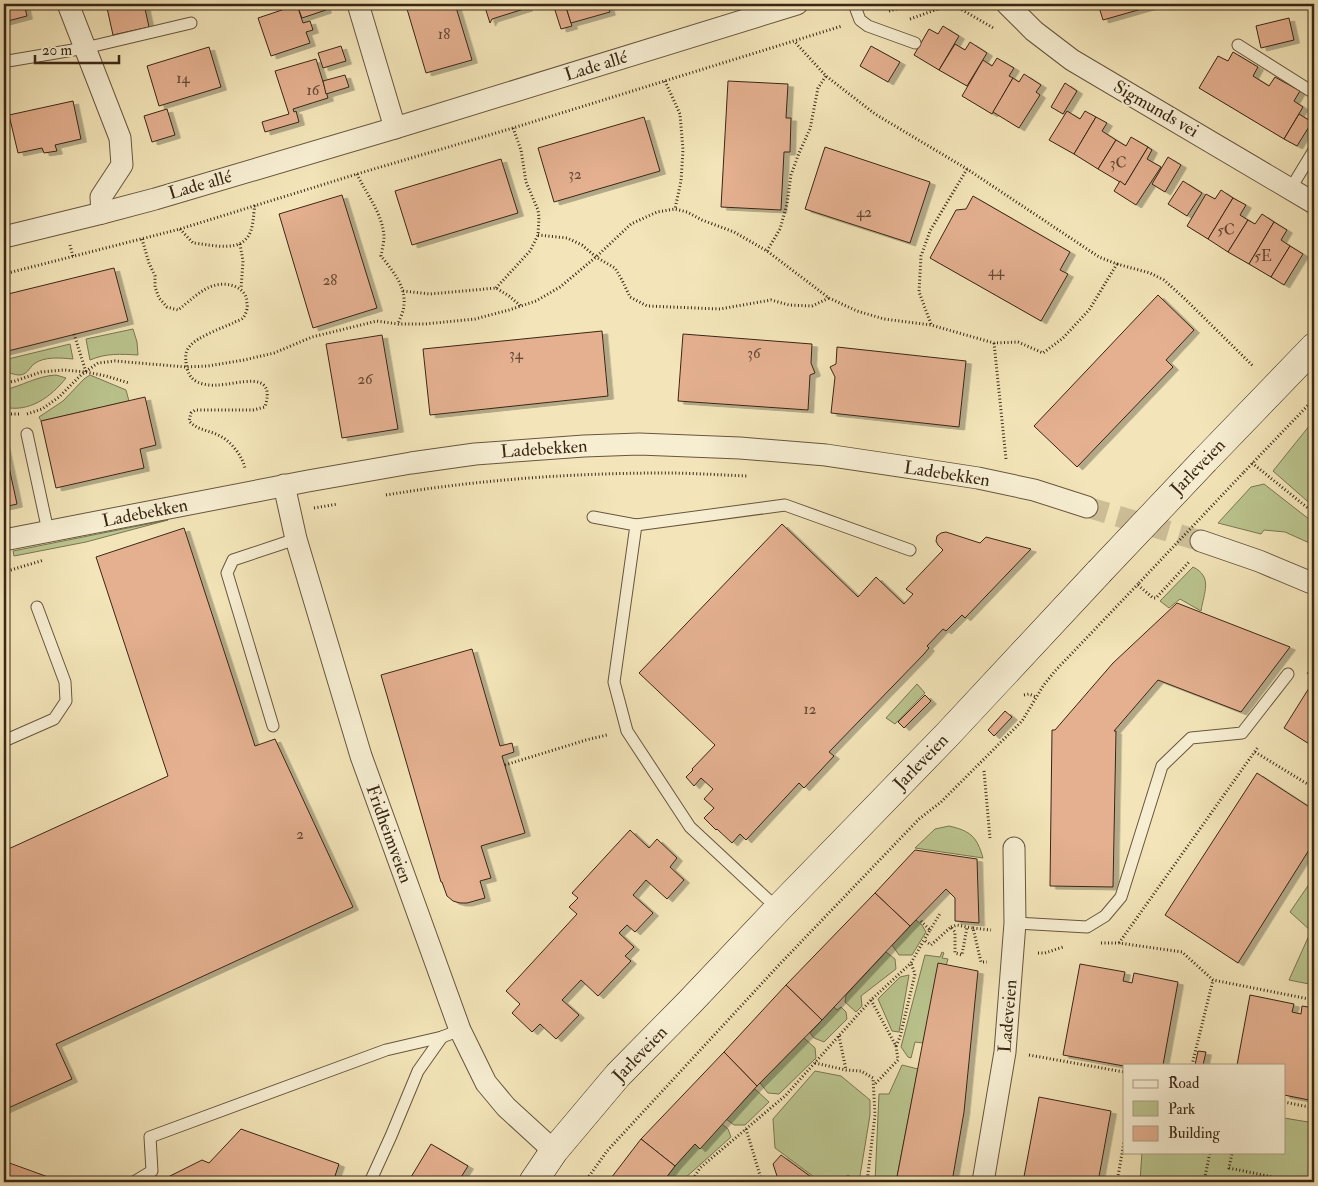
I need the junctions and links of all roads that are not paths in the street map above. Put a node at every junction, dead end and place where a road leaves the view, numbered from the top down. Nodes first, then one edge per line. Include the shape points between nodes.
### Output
1 (68, 4) edge
2 (358, 4) edge
3 (797, 4) edge
4 (854, 4) edge
5 (1007, 4) edge
6 (191, 23) dead end
7 (915, 43) dead end
8 (1238, 46) dead end
9 (85, 48) junction
10 (8, 62) dead end
11 (1314, 93) edge
12 (395, 128) junction
13 (1314, 150) edge
14 (1291, 188) junction
15 (1314, 203) edge
16 (102, 213) junction
17 (4, 237) edge
18 (1314, 347) edge
19 (27, 434) dead end
20 (284, 485) junction
21 (1086, 507) tunnel mouth
22 (592, 517) dead end
23 (636, 525) junction
24 (48, 531) junction
25 (296, 538) junction
26 (4, 540) edge
27 (1201, 541) tunnel mouth
28 (910, 550) dead end
29 (1314, 584) edge
30 (37, 607) dead end
31 (1288, 674) dead end
32 (272, 726) dead end
33 (4, 741) edge
34 (1014, 848) road end
35 (778, 909) junction
36 (1015, 923) junction
37 (451, 1034) junction
38 (554, 1151) junction
39 (134, 1182) edge
40 (370, 1182) edge
41 (533, 1182) edge
42 (983, 1182) edge

1 - 9 street
2 - 12 street
3 - 12 street, Lade allé
4 - 7 lane via 860,20 868,26
5 - 14 street, Sigmunds vei via 1034,31 1072,60
6 - 9 lane
8 - 11 lane
9 - 10 lane
9 - 16 street via 120,138 122,164 101,197
12 - 16 street, Lade allé
13 - 14 lane
14 - 15 street, Sigmunds vei
16 - 17 street, Lade allé
18 - 35 main road, Jarleveien, bridge
19 - 24 lane
20 - 21 street, Ladebekken via 474,454 639,444 749,449 891,464 1034,490
20 - 24 street, Ladebekken
20 - 25 street, Fridheimveien
22 - 23 lane
23 - 28 lane via 785,506
23 - 35 lane via 614,682 627,731 690,827
24 - 26 street, Ladebekken
25 - 32 lane via 233,560 227,573
25 - 37 street, Fridheimveien via 361,756
27 - 29 street
30 - 33 lane via 65,682 66,701 54,719
31 - 36 lane via 1242,733 1191,738 1162,766 1120,897 1105,916 1087,927
34 - 36 street, Ladeveien
35 - 38 main road, Jarleveien via 618,1075
36 - 42 street, Ladeveien via 1005,1052
37 - 38 street, Fridheimveien via 506,1107
37 - 39 lane via 386,1050 150,1137 152,1171
37 - 40 lane via 418,1071
38 - 41 main road, Jarleveien

